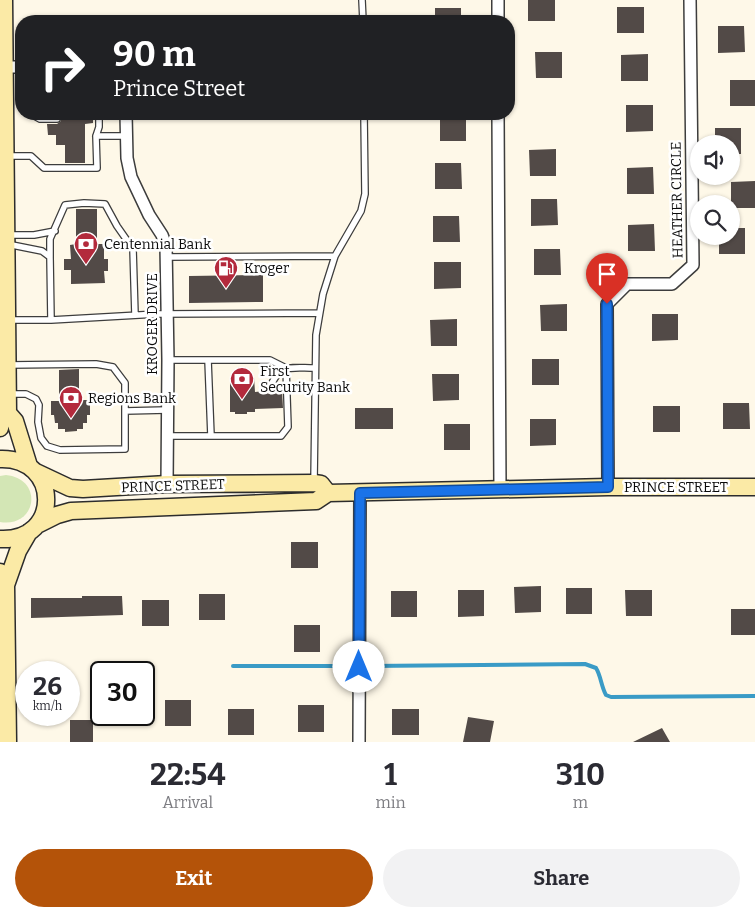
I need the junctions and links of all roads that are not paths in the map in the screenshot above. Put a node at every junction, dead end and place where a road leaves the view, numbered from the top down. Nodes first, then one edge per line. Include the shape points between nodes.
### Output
1 (4, 0) edge
2 (362, 0) edge
3 (498, 0) edge
4 (690, 0) edge
5 (363, 15) edge
6 (498, 15) edge
7 (14, 67) edge
8 (99, 120) edge
9 (126, 120) edge
10 (364, 120) edge
11 (498, 120) edge
12 (96, 136) junction
13 (126, 136) junction
14 (7, 156) junction
15 (55, 231) junction
16 (5, 241) edge
17 (336, 256) junction
18 (50, 257) junction
19 (167, 257) junction
20 (319, 313) junction
21 (168, 314) junction
22 (135, 315) junction
23 (8, 320) junction
24 (51, 320) junction
25 (168, 360) junction
26 (208, 360) junction
27 (8, 365) junction
28 (286, 368) junction
29 (315, 368) junction
30 (269, 389) dead end
31 (4, 394) edge
32 (167, 410) junction
33 (125, 411) junction
34 (8, 413) junction
35 (0, 428) edge
36 (167, 436) junction
37 (211, 436) junction
38 (0, 459) edge
39 (32, 469) junction
40 (314, 483) junction
41 (167, 484) junction
42 (608, 487) junction
43 (755, 487) edge
44 (500, 489) junction
45 (328, 493) junction
46 (360, 493) junction
47 (234, 504) junction
48 (34, 528) junction
49 (0, 539) edge
50 (3, 579) edge
51 (8, 742) edge
52 (359, 742) edge

1 - 7 main road
2 - 5 lane
3 - 6 street
4 - 42 street, HEATHER CIRCLE via 693,265 672,284 627,284 607,304
7 - 14 main road
8 - 12 lane
9 - 13 street, KROGER DRIVE
10 - 17 lane via 365,194 361,211
11 - 44 street
12 - 13 lane
12 - 14 lane via 97,168 44,168 31,156
13 - 19 street, KROGER DRIVE via 131,177 162,235
14 - 16 main road
15 - 16 lane
15 - 18 lane via 50,239
15 - 22 lane via 65,205 105,204 133,248
16 - 18 lane via 42,251
16 - 23 main road
17 - 19 lane
17 - 20 lane
18 - 24 lane
19 - 21 street, KROGER DRIVE
20 - 21 lane
20 - 29 lane
21 - 22 lane
21 - 25 street, KROGER DRIVE
22 - 24 lane
23 - 24 lane
23 - 27 main road
25 - 26 lane
25 - 32 street, KROGER DRIVE
26 - 28 lane via 270,360
26 - 37 lane
27 - 31 main road
27 - 33 lane via 96,364 113,367 125,383
28 - 29 lane
28 - 30 lane via 278,372
28 - 37 lane via 288,427 281,436
29 - 40 lane
31 - 33 lane via 26,394 36,399 41,438 47,446 60,450 125,449
31 - 34 main road
32 - 33 lane
32 - 36 street, KROGER DRIVE
34 - 35 main road
34 - 39 main road via 15,421
36 - 37 lane
36 - 41 street, KROGER DRIVE
38 - 39 main road, PRINCE STREET via 15,460
39 - 41 main road, PRINCE STREET via 70,488
39 - 48 main road via 46,493 45,508
40 - 41 main road, PRINCE STREET
40 - 45 main road via 321,484
40 - 47 main road, PRINCE STREET via 309,492 300,495 248,496
42 - 43 main road, PRINCE STREET
42 - 44 main road, PRINCE STREET
44 - 46 main road, PRINCE STREET
45 - 46 main road, PRINCE STREET
45 - 47 main road, PRINCE STREET via 316,501
46 - 52 street
47 - 48 main road, PRINCE STREET via 71,511
48 - 49 main road, PRINCE STREET via 15,538
48 - 50 main road via 20,546
50 - 51 main road

